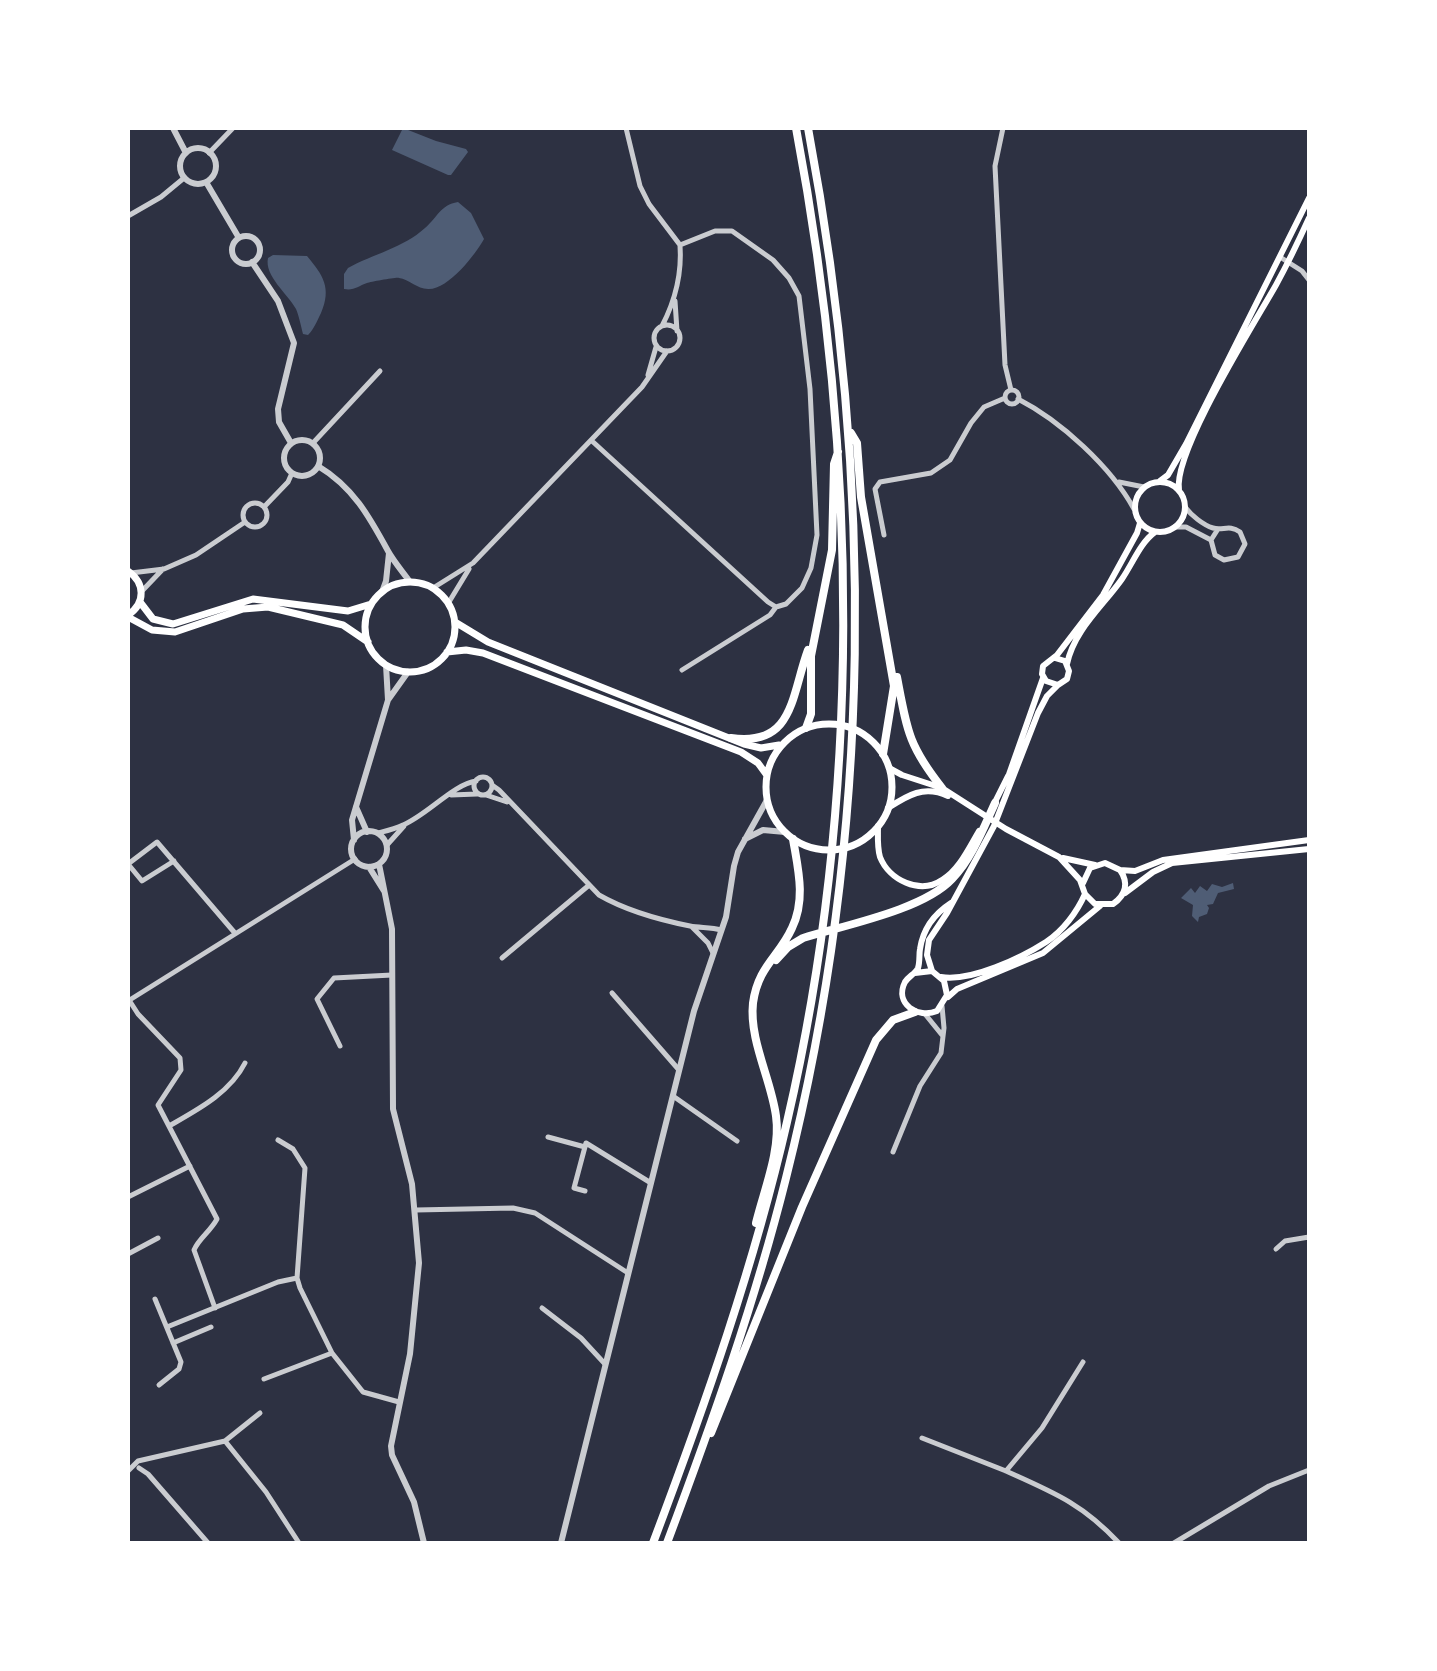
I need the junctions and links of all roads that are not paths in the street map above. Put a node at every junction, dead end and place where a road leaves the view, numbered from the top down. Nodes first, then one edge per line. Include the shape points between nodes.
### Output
1 (173, 128) edge
2 (233, 128) edge
3 (626, 128) edge
4 (796, 128) edge
5 (808, 128) edge
6 (1003, 128) edge
7 (186, 153) junction
8 (209, 153) junction
9 (184, 178) junction
10 (206, 182) junction
11 (1309, 198) edge
12 (128, 216) edge
13 (1309, 218) edge
14 (239, 238) junction
15 (680, 245) junction
16 (1280, 257) junction
17 (1288, 261) junction
18 (252, 262) junction
19 (1309, 280) edge
20 (675, 292) junction
21 (662, 326) junction
22 (677, 331) junction
23 (656, 346) junction
24 (667, 351) junction
25 (380, 371) dead end
26 (642, 387) junction
27 (1011, 390) junction
28 (1005, 398) junction
29 (1018, 399) junction
30 (850, 433) junction
31 (592, 441) junction
32 (291, 443) junction
33 (313, 443) junction
34 (839, 448) junction
35 (318, 466) junction
36 (292, 473) junction
37 (1160, 481) junction
38 (1119, 482) junction
39 (1144, 487) junction
40 (1179, 490) junction
41 (264, 507) junction
42 (1185, 507) junction
43 (1134, 509) junction
44 (245, 522) junction
45 (1140, 523) junction
46 (1174, 527) junction
47 (1218, 529) junction
48 (1155, 532) junction
49 (884, 535) dead end
50 (1211, 540) junction
51 (389, 553) junction
52 (473, 563) junction
53 (164, 569) junction
54 (130, 572) edge
55 (410, 582) junction
56 (433, 588) junction
57 (141, 591) junction
58 (382, 592) junction
59 (140, 602) junction
60 (449, 602) junction
61 (371, 604) junction
62 (776, 607) junction
63 (128, 616) edge
64 (455, 622) junction
65 (816, 631) junction
66 (368, 642) junction
67 (447, 652) junction
68 (1055, 658) junction
69 (1067, 664) junction
70 (386, 665) junction
71 (892, 666) junction
72 (682, 670) dead end
73 (408, 672) junction
74 (1043, 678) junction
75 (1058, 685) junction
76 (388, 700) junction
77 (806, 728) junction
78 (731, 738) junction
79 (781, 745) junction
80 (883, 754) junction
81 (889, 768) junction
82 (766, 774) junction
83 (1008, 776) junction
84 (476, 781) junction
85 (492, 785) junction
86 (942, 788) junction
87 (482, 794) junction
88 (450, 795) junction
89 (767, 800) junction
90 (959, 800) junction
91 (508, 802) junction
92 (995, 803) junction
93 (356, 807) junction
94 (888, 808) junction
95 (404, 825) junction
96 (878, 826) junction
97 (367, 832) junction
98 (378, 833) junction
99 (789, 836) junction
100 (745, 839) junction
101 (354, 840) junction
102 (1309, 840) edge
103 (984, 844) junction
104 (387, 845) junction
105 (1309, 849) edge
106 (1059, 857) junction
107 (355, 859) junction
108 (174, 861) junction
109 (128, 864) edge
110 (379, 864) junction
111 (1095, 865) junction
112 (369, 867) junction
113 (1120, 870) junction
114 (1083, 883) junction
115 (588, 886) junction
116 (385, 892) junction
117 (1085, 894) junction
118 (1122, 895) junction
119 (951, 903) junction
120 (1100, 906) junction
121 (691, 926) junction
122 (721, 930) junction
123 (234, 932) junction
124 (713, 953) junction
125 (502, 958) dead end
126 (932, 971) junction
127 (915, 973) junction
128 (392, 975) junction
129 (941, 977) junction
130 (756, 990) junction
131 (612, 993) dead end
132 (128, 1001) edge
133 (944, 1003) junction
134 (915, 1012) junction
135 (925, 1014) junction
136 (943, 1037) junction
137 (340, 1046) dead end
138 (245, 1063) dead end
139 (679, 1070) junction
140 (673, 1096) junction
141 (169, 1126) junction
142 (548, 1137) dead end
143 (278, 1140) dead end
144 (737, 1141) dead end
145 (585, 1147) junction
146 (893, 1152) dead end
147 (190, 1166) junction
148 (652, 1184) junction
149 (585, 1191) dead end
150 (129, 1194) edge
151 (416, 1210) junction
152 (1309, 1237) edge
153 (158, 1238) dead end
154 (755, 1243) junction
155 (1276, 1249) dead end
156 (128, 1254) edge
157 (629, 1274) junction
158 (297, 1278) junction
159 (155, 1299) dead end
160 (215, 1308) junction
161 (542, 1308) dead end
162 (167, 1327) junction
163 (211, 1327) dead end
164 (173, 1343) junction
165 (332, 1353) junction
166 (1083, 1362) dead end
167 (605, 1364) junction
168 (264, 1379) dead end
169 (159, 1385) dead end
170 (399, 1402) junction
171 (260, 1413) dead end
172 (922, 1438) dead end
173 (225, 1441) junction
174 (702, 1447) junction
175 (144, 1462) junction
176 (139, 1468) junction
177 (130, 1470) edge
178 (1309, 1470) edge
179 (1006, 1471) junction
180 (207, 1543) edge
181 (299, 1543) edge
182 (424, 1543) edge
183 (561, 1543) edge
184 (653, 1543) edge
185 (667, 1543) edge
186 (1119, 1543) edge
187 (1174, 1543) edge

1 - 7 street
2 - 8 street
3 - 15 street via 640,186
4 - 34 highway via 820,267
5 - 30 highway via 831,259
6 - 27 street via 995,200
7 - 8 street
7 - 9 street via 180,162
8 - 10 street via 215,168
9 - 10 street via 194,184
9 - 12 street
10 - 14 street
11 - 16 main road
13 - 17 main road
14 - 18 street via 233,244 234,257 240,263
14 - 18 street via 252,237 258,243 260,252
15 - 20 street
15 - 62 street via 715,231 732,231 773,260 799,296 811,407 816,549 802,588
16 - 17 street
16 - 37 main road via 1180,454
17 - 19 street
17 - 40 main road via 1205,411 1180,465
18 - 32 street via 278,301 294,343 278,409
20 - 21 street
20 - 22 street
21 - 22 street
21 - 23 street via 655,335
22 - 24 street via 678,344
23 - 24 street
23 - 26 street
24 - 26 street
25 - 33 street
26 - 31 street
27 - 28 street
27 - 29 street via 1017,391
28 - 29 street via 1012,404
28 - 49 street via 984,407 950,460 931,473 880,482 875,489
29 - 38 street via 1070,436
30 - 71 highway via 857,443 865,520
30 - 174 highway via 855,693 833,941 784,1187
31 - 52 street
31 - 62 street
32 - 33 street
32 - 36 street via 284,458
33 - 35 street via 320,454
34 - 65 highway via 832,550
34 - 154 highway via 843,673 833,833 806,1030
35 - 36 street via 309,474
35 - 51 street via 354,494
36 - 41 street
37 - 39 main road
37 - 40 main road
38 - 39 street
38 - 43 street
39 - 43 main road
40 - 42 main road
41 - 44 street via 248,505
41 - 44 street via 268,517 262,526
42 - 46 main road
42 - 47 street
43 - 45 main road
44 - 53 street
45 - 48 main road
45 - 68 main road via 1111,583
46 - 48 main road
46 - 50 street
47 - 50 street
47 - 50 street via 1240,532 1245,544 1241,554 1219,558
48 - 69 main road via 1083,629
51 - 55 street
51 - 58 street
52 - 56 street
52 - 60 street
53 - 54 street
53 - 57 street
54 - 57 main road
55 - 56 main road
55 - 58 main road
56 - 60 main road
57 - 59 main road
58 - 61 main road
59 - 61 main road via 153,619 173,624 253,599 348,611
59 - 63 main road
60 - 64 main road
61 - 66 main road via 365,620
62 - 72 street
63 - 66 main road via 152,630 175,632 243,609 268,607 343,625
64 - 67 main road
64 - 78 main road via 488,642
65 - 77 highway
65 - 78 highway via 779,728 760,738
66 - 70 main road
67 - 73 main road via 438,663
67 - 82 main road via 466,650 498,659 727,746 753,759
68 - 69 main road
68 - 74 main road via 1043,666
69 - 75 main road via 1067,679
70 - 73 main road
70 - 76 street
71 - 80 highway via 893,702
71 - 86 highway via 912,744
73 - 76 street
74 - 75 main road
74 - 83 main road
75 - 103 main road via 1038,713 1005,804
76 - 93 street
77 - 79 main road
77 - 80 main road via 846,727 872,741
78 - 79 main road via 761,748
79 - 82 main road
80 - 81 main road
81 - 86 main road
81 - 94 main road
82 - 89 main road
83 - 92 main road
83 - 103 main road
84 - 85 street via 486,777
84 - 87 street via 475,789
84 - 88 street
85 - 87 street
85 - 91 street
86 - 90 main road
87 - 88 street
87 - 91 street
88 - 95 street
89 - 99 main road
89 - 100 street
90 - 94 main road via 922,791
90 - 106 main road
91 - 115 street
92 - 96 main road via 958,865 930,885 907,883 889,871 879,853
92 - 130 highway via 970,854 936,893 803,938 781,953
93 - 97 street
93 - 101 street
94 - 96 main road
95 - 98 street
95 - 104 street
96 - 99 main road via 862,840 837,849 817,848
97 - 98 street
97 - 101 street
98 - 104 street
99 - 100 street via 763,830
99 - 130 highway via 800,879 798,910 792,930 763,968
100 - 122 street
101 - 107 street
102 - 113 main road
103 - 119 main road
104 - 110 street
105 - 118 main road via 1172,863
106 - 111 main road
106 - 114 main road
107 - 112 street
107 - 123 street
108 - 109 street via 142,881
108 - 109 street via 157,842
108 - 123 street
110 - 112 street
110 - 116 street
111 - 113 main road via 1111,864
111 - 114 main road
112 - 116 street
113 - 118 main road via 1125,879
114 - 117 main road
115 - 121 street via 614,903
115 - 125 street
116 - 128 street
117 - 120 main road
117 - 129 main road via 1046,942 976,974
118 - 120 main road via 1113,904
119 - 126 main road via 929,940
119 - 127 main road via 924,932
120 - 133 main road via 1043,953 957,989
121 - 122 street
121 - 124 street
122 - 124 street
123 - 132 street
124 - 139 street
126 - 127 main road
126 - 129 main road
127 - 134 main road via 903,990 905,1003
128 - 137 street via 334,978 317,999
128 - 151 street via 393,1109
129 - 133 main road via 947,990
130 - 154 highway via 753,1023 777,1125
131 - 139 street
132 - 141 street via 180,1058 181,1070 158,1105
133 - 135 main road
133 - 136 street
134 - 135 main road
134 - 174 highway via 893,1020 870,1052 717,1423
135 - 136 street
136 - 146 street via 941,1053 916,1094
138 - 141 street via 208,1104
139 - 140 street
140 - 144 street
140 - 148 street
141 - 147 street
142 - 145 street
143 - 158 street via 293,1149 305,1168
145 - 148 street via 586,1143
145 - 149 street via 574,1188
147 - 150 street
147 - 160 street via 217,1219 194,1250
148 - 157 street
151 - 157 street via 513,1208 535,1213
151 - 170 street via 417,1295
152 - 155 street via 1285,1241
153 - 156 street
154 - 184 highway via 709,1393
157 - 167 street
158 - 160 street
158 - 165 street
159 - 162 street
160 - 162 street
161 - 167 street
162 - 164 street
163 - 164 street
164 - 169 street via 179,1369
165 - 168 street
165 - 170 street via 363,1392
166 - 179 street via 1042,1428
167 - 183 street
170 - 182 street via 392,1455 414,1502
171 - 173 street
172 - 179 street
173 - 175 street
173 - 181 street
174 - 185 highway
175 - 176 street
175 - 177 street
176 - 177 street
176 - 180 street
178 - 187 street via 1269,1486
179 - 186 street via 1067,1498

